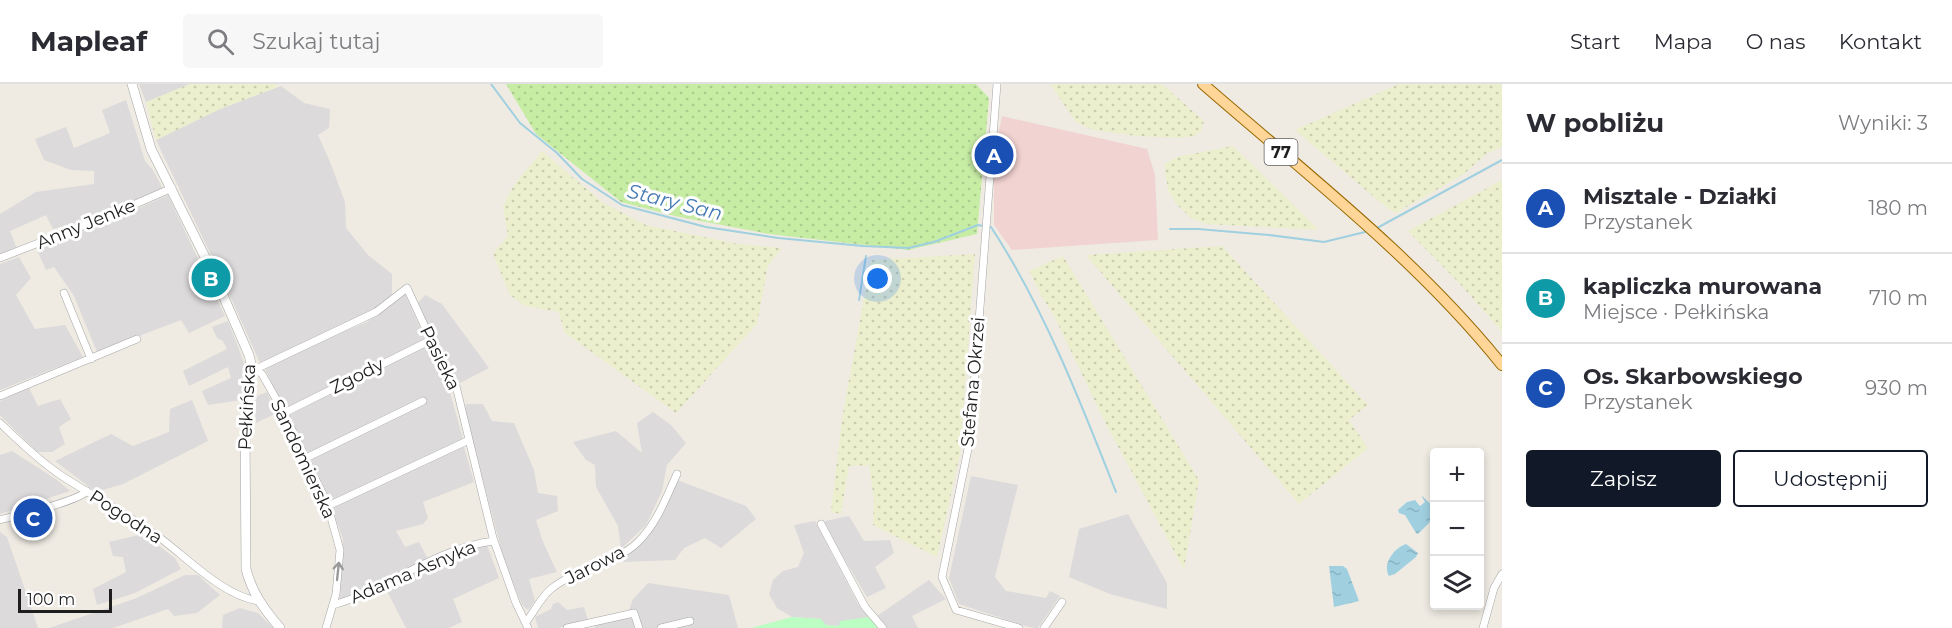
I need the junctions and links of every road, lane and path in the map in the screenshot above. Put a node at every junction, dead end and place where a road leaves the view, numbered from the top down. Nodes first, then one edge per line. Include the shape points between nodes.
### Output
1 (997, 84) edge
2 (1203, 84) edge
3 (133, 89) edge
4 (172, 188) junction
5 (0, 258) edge
6 (64, 293) dead end
7 (137, 339) dead end
8 (430, 340) junction
9 (91, 358) junction
10 (1502, 364) edge
11 (255, 369) junction
12 (0, 396) edge
13 (423, 401) dead end
14 (284, 413) junction
15 (0, 423) edge
16 (469, 440) junction
17 (306, 458) junction
18 (677, 474) dead end
19 (87, 491) junction
20 (328, 506) junction
21 (0, 520) edge
22 (821, 524) dead end
23 (494, 541) junction
24 (1502, 574) edge
25 (258, 601) junction
26 (1062, 602) dead end
27 (333, 605) junction
28 (690, 621) dead end
29 (527, 625) edge
30 (280, 628) edge
31 (326, 628) edge
32 (567, 628) edge
33 (639, 628) edge
34 (662, 628) edge
35 (883, 628) edge
36 (1019, 628) edge
37 (1044, 628) edge
38 (1483, 628) edge

1 - 36 street, Stefana Okrzei via 970,439 942,577 956,610
2 - 10 main road, 77 via 1383,242 1466,322
3 - 4 street, Pełkińska via 148,141
4 - 5 street, Anny Jenke
4 - 11 street, Pełkińska
6 - 9 street
7 - 9 street
8 - 11 street, Pasieka via 407,288 376,312
8 - 14 street, Zgody
8 - 16 street, Pasieka via 456,386
9 - 12 street
11 - 14 street, Sandomierska via 262,374
11 - 25 street, Pełkińska via 245,426 244,543 246,569
13 - 17 street
14 - 17 street, Sandomierska
15 - 19 street, Pogodna via 36,457
16 - 20 street
16 - 23 street, Pasieka
17 - 20 street, Sandomierska
18 - 29 street, Jarowa via 654,524 637,543 550,590
19 - 21 street via 70,500
19 - 25 street, Pogodna via 152,532 230,591
27 -> 20 street, Sandomierska via 340,550
22 - 35 street via 865,607
23 - 27 street, Adama Asnyka via 464,547
23 - 29 street, Pasieka
24 - 38 street
25 - 30 street, Pełkińska
26 - 37 street
27 - 31 street, Sandomierska
28 - 34 street
32 - 33 street via 634,613

